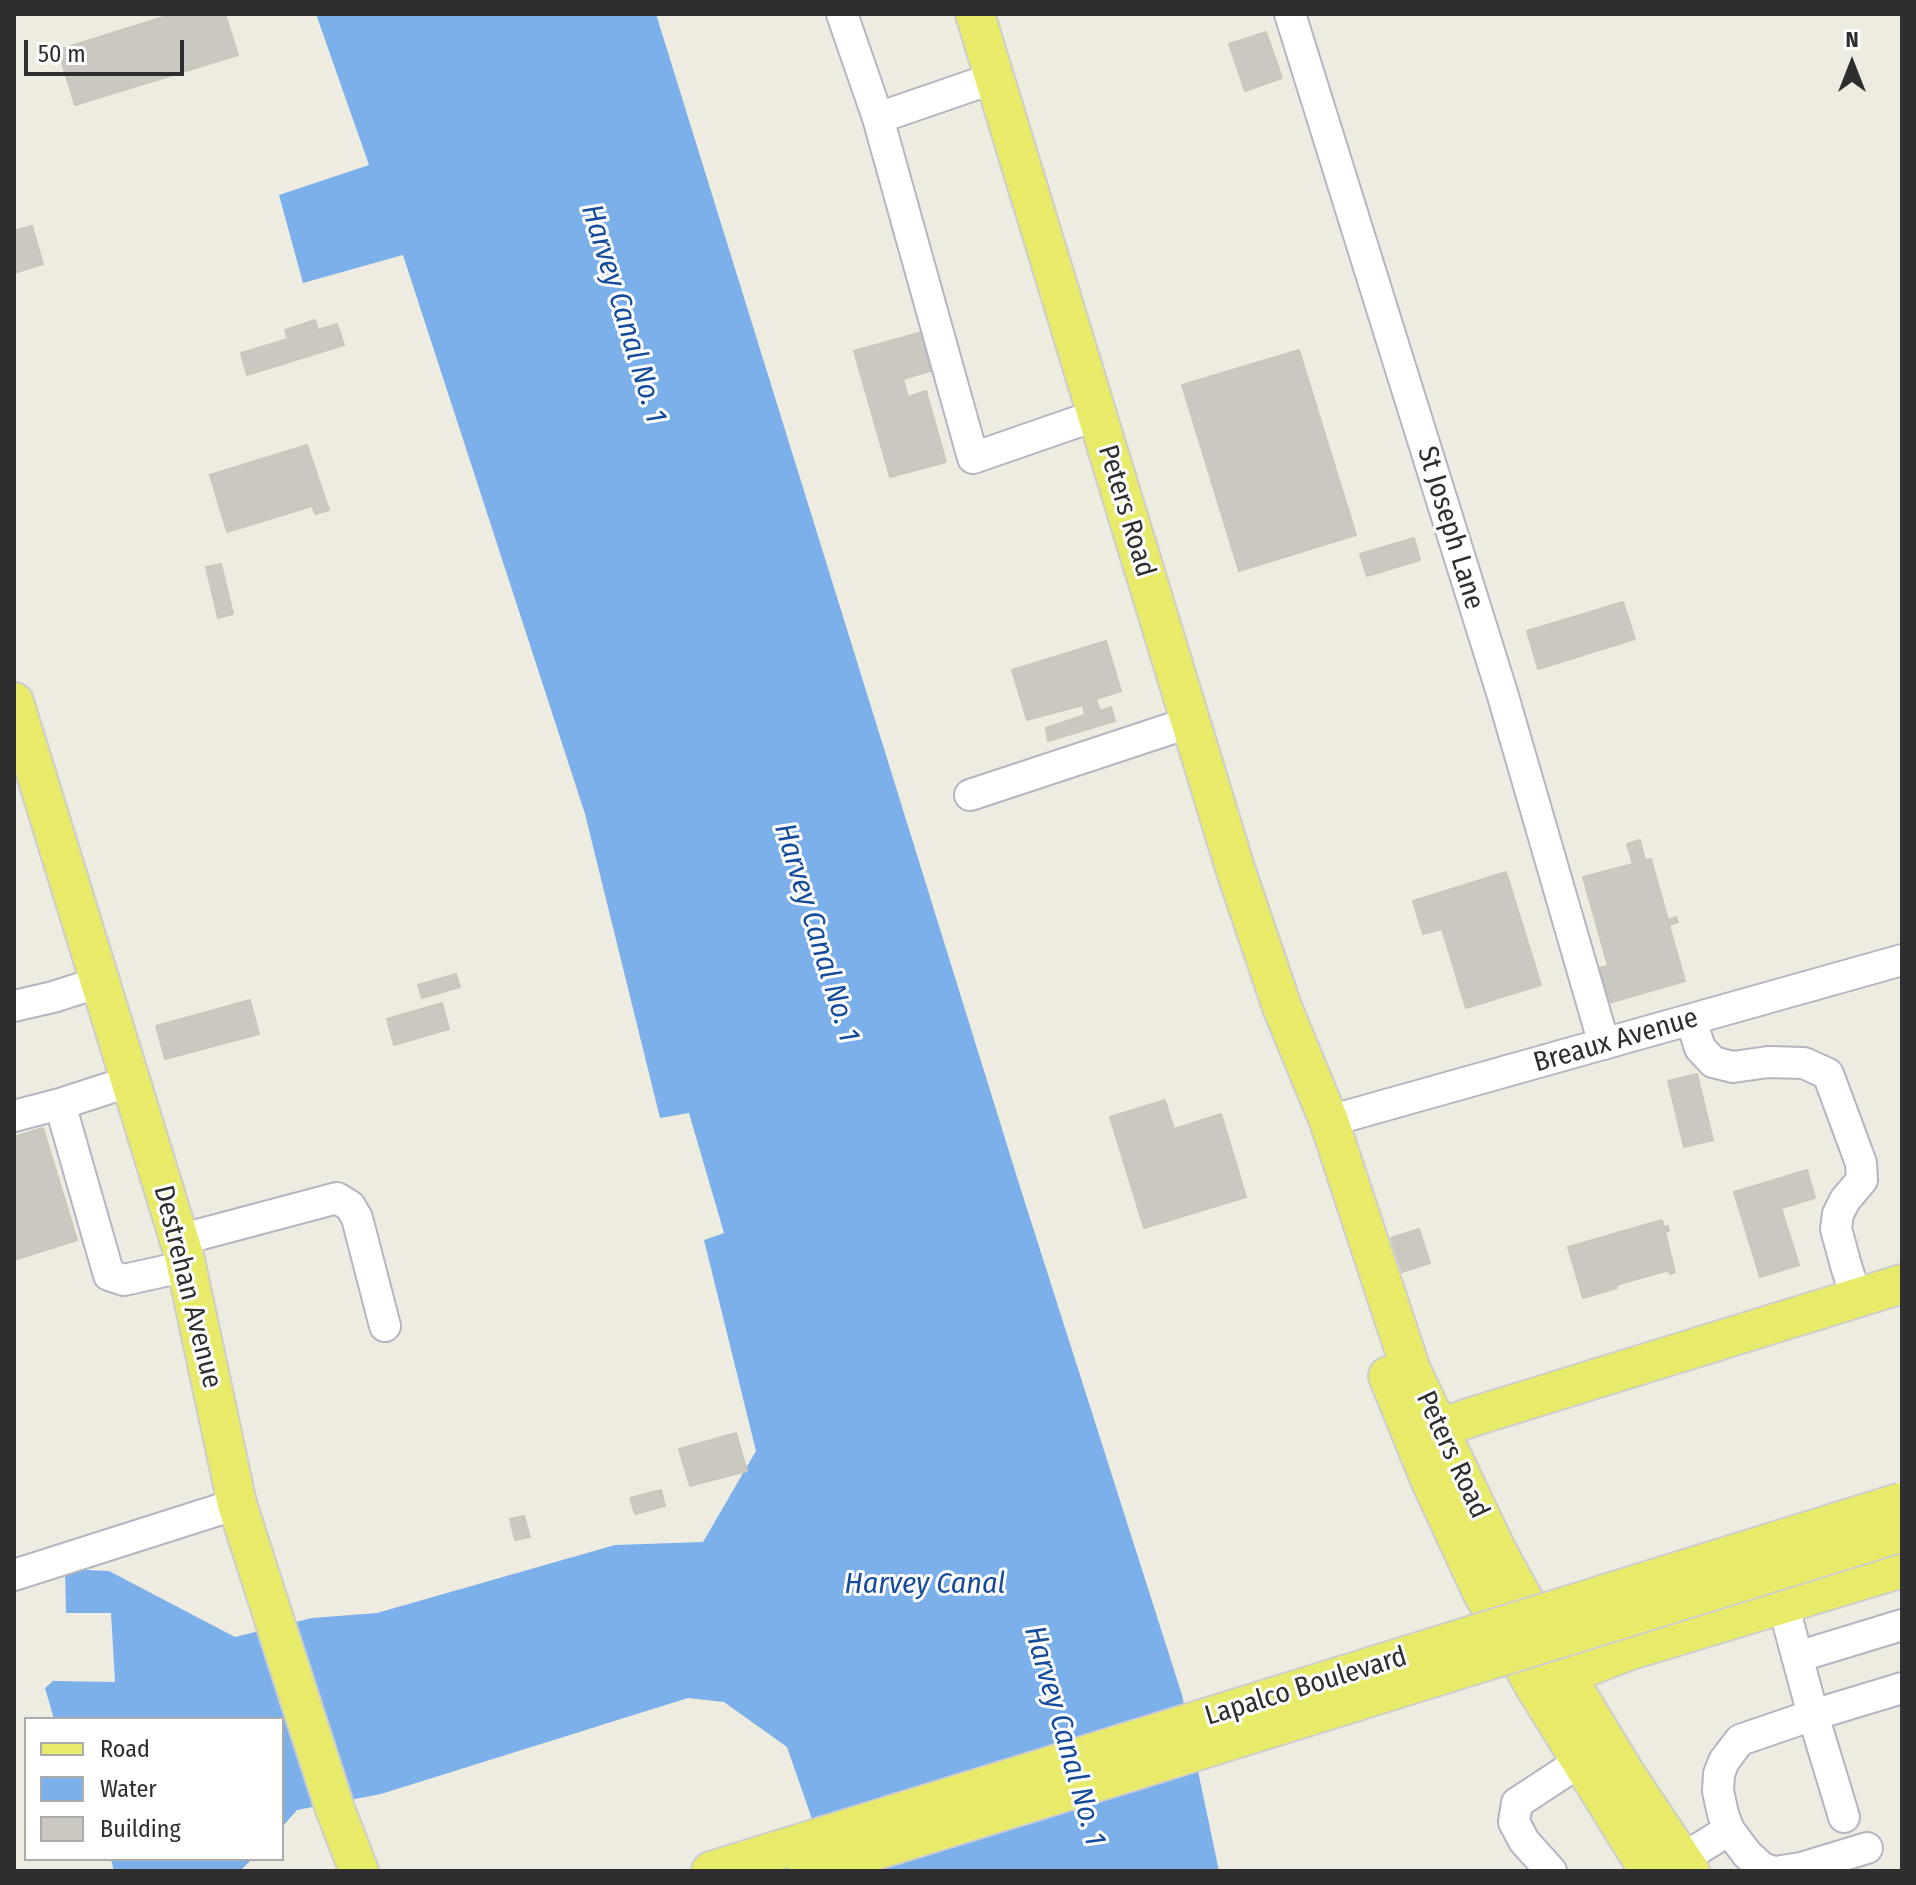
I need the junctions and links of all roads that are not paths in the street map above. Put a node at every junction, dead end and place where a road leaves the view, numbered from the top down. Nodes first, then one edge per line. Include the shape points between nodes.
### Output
1 (842, 14) edge
2 (975, 14) edge
3 (1290, 14) edge
4 (994, 78) junction
5 (878, 118) junction
6 (1097, 415) junction
7 (14, 702) edge
8 (1191, 722) junction
9 (970, 795) dead end
10 (1902, 960) edge
11 (100, 982) junction
12 (14, 1006) edge
13 (1282, 1007) junction
14 (1691, 1020) junction
15 (1604, 1044) junction
16 (131, 1081) junction
17 (60, 1104) junction
18 (14, 1116) edge
19 (1329, 1121) junction
20 (183, 1253) junction
21 (1902, 1284) edge
22 (1857, 1298) junction
23 (385, 1326) dead end
24 (1426, 1433) junction
25 (1902, 1502) edge
26 (237, 1504) junction
27 (1902, 1532) edge
28 (1902, 1568) edge
29 (14, 1575) edge
30 (1783, 1604) junction
31 (1902, 1625) edge
32 (1797, 1657) junction
33 (1550, 1680) junction
34 (1902, 1688) edge
35 (1813, 1715) junction
36 (1581, 1761) junction
37 (1844, 1817) dead end
38 (1729, 1830) junction
39 (1867, 1848) dead end
40 (1674, 1867) edge
41 (359, 1871) edge
42 (711, 1871) edge
43 (808, 1871) edge
44 (1551, 1871) edge
45 (1771, 1871) edge
46 (1781, 1871) edge

1 - 5 street
2 - 4 main road, Peters Road
3 - 15 street, St Joseph Lane via 1503,696
4 - 5 street
4 - 6 main road, Peters Road
5 - 6 street via 973,458
6 - 8 main road, Peters Road
7 - 11 main road, Destrehan Avenue
8 - 9 street
8 - 13 main road, Peters Road
10 - 14 street, Breaux Avenue
11 - 12 street
11 - 16 main road, Destrehan Avenue
13 - 19 main road, Peters Road
13 - 24 main road, Peters Road via 1306,1117 1388,1374
14 - 15 street, Breaux Avenue
14 - 22 street via 1700,1048 1713,1062 1733,1067 1804,1063 1828,1074 1861,1163 1862,1180 1845,1200 1836,1229
15 - 19 street, Breaux Avenue
16 - 17 street
16 - 20 main road, Destrehan Avenue
17 - 18 street
17 - 20 street via 109,1275 124,1280
19 - 24 main road, Peters Road via 1411,1370
20 - 23 street via 337,1198 357,1218
20 - 26 main road, Destrehan Avenue
21 - 22 main road
22 - 24 main road
24 - 33 main road, Peters Road via 1459,1544 1482,1592
25 - 42 main road, Lapalco Boulevard, bridge
26 - 29 street
26 - 41 main road, Destrehan Avenue
27 - 43 main road, Lapalco Boulevard, bridge
28 - 30 main road
30 - 32 street
30 - 33 main road
31 - 32 street
32 - 35 street
33 - 36 main road, Peters Road
33 - 40 main road, Peters Road via 1625,1773
34 - 35 street
35 - 37 street
35 - 38 street via 1740,1740 1724,1761 1718,1791
36 - 40 main road, Peters Road
36 - 44 street via 1517,1803 1514,1822
38 - 40 street
38 - 45 street via 1747,1854
39 - 46 street

